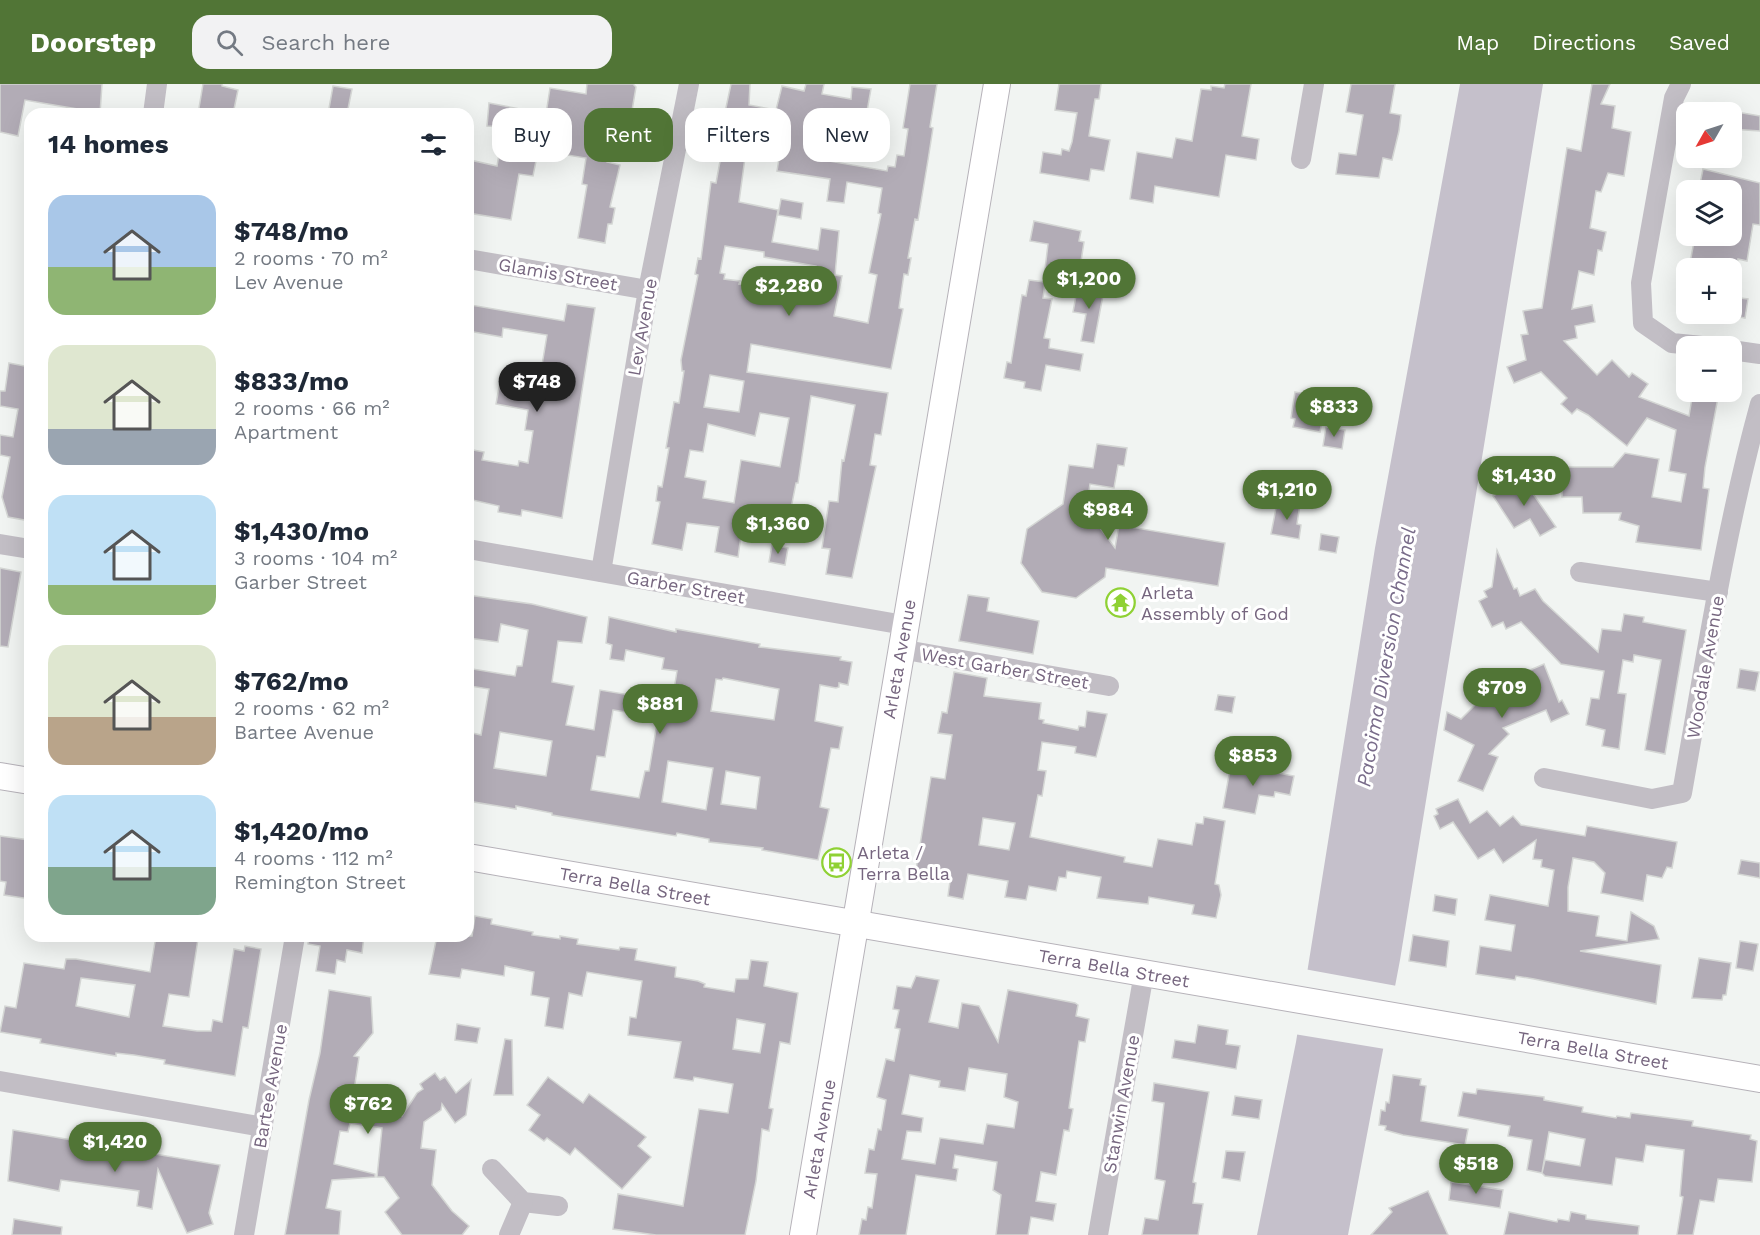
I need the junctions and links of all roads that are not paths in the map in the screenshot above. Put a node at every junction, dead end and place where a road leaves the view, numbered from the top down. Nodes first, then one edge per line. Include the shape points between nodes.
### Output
1 (157, 84) edge
2 (689, 84) edge
3 (997, 84) edge
4 (1314, 84) edge
5 (1681, 84) edge
6 (154, 108) edge
7 (1301, 159) dead end
8 (474, 260) edge
9 (648, 290) junction
10 (1676, 343) edge
11 (1742, 352) edge
12 (1760, 354) edge
13 (1760, 404) edge
14 (0, 544) edge
15 (24, 548) edge
16 (474, 550) edge
17 (601, 572) junction
18 (1580, 572) dead end
19 (1718, 592) junction
20 (902, 637) junction
21 (1109, 686) dead end
22 (0, 776) edge
23 (1544, 778) dead end
24 (24, 780) edge
25 (474, 858) edge
26 (855, 925) junction
27 (294, 942) edge
28 (1144, 973) junction
29 (1760, 1079) edge
30 (0, 1081) edge
31 (263, 1126) junction
32 (492, 1169) dead end
33 (523, 1202) junction
34 (558, 1206) dead end
35 (244, 1235) edge
36 (509, 1235) edge
37 (803, 1235) edge
38 (1098, 1235) edge

1 - 6 street
2 - 9 street, Lev Avenue
3 - 20 main road, Arleta Avenue
4 - 7 street
5 - 10 street via 1674,98 1641,283 1643,323
8 - 9 street, Glamis Street
9 - 17 street, Lev Avenue
11 - 12 street
13 - 19 street, Woodale Avenue
14 - 15 street
16 - 17 street, Garber Street
17 - 20 street, Garber Street
18 - 19 street
19 - 23 street, Woodale Avenue via 1682,793 1652,799
20 - 21 street, West Garber Street
20 - 26 main road, Arleta Avenue
22 - 24 main road
25 - 26 main road, Terra Bella Street
26 - 28 main road, Terra Bella Street
26 - 37 main road, Arleta Avenue
27 - 31 street, Bartee Avenue
28 - 29 main road, Terra Bella Street
28 - 38 street, Stanwin Avenue
30 - 31 street
31 - 35 street, Bartee Avenue
32 - 33 street
33 - 34 street
33 - 36 street

